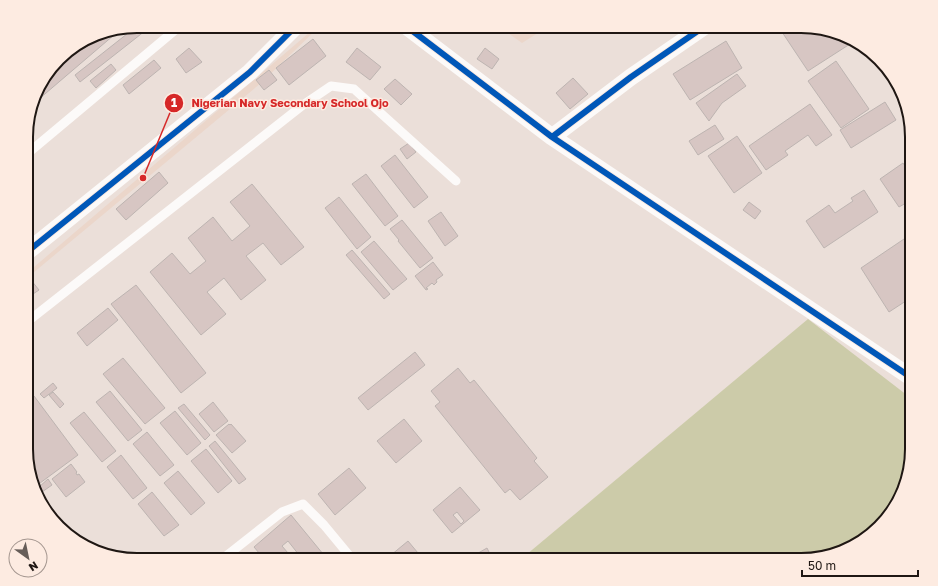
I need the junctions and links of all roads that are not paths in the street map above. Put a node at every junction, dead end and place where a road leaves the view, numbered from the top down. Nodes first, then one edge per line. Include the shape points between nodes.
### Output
1 (172, 33) edge
2 (289, 33) edge
3 (415, 33) edge
4 (695, 33) edge
5 (552, 137) junction
6 (33, 149) edge
7 (456, 181) dead end
8 (33, 247) edge
9 (33, 317) edge
10 (905, 373) edge
11 (230, 553) edge
12 (347, 553) edge

1 - 6 lane
2 - 8 street via 250,72
3 - 5 street
4 - 5 street via 631,77
5 - 10 street
7 - 9 lane via 354,89 331,86 290,115
11 - 12 lane via 282,512 303,504

